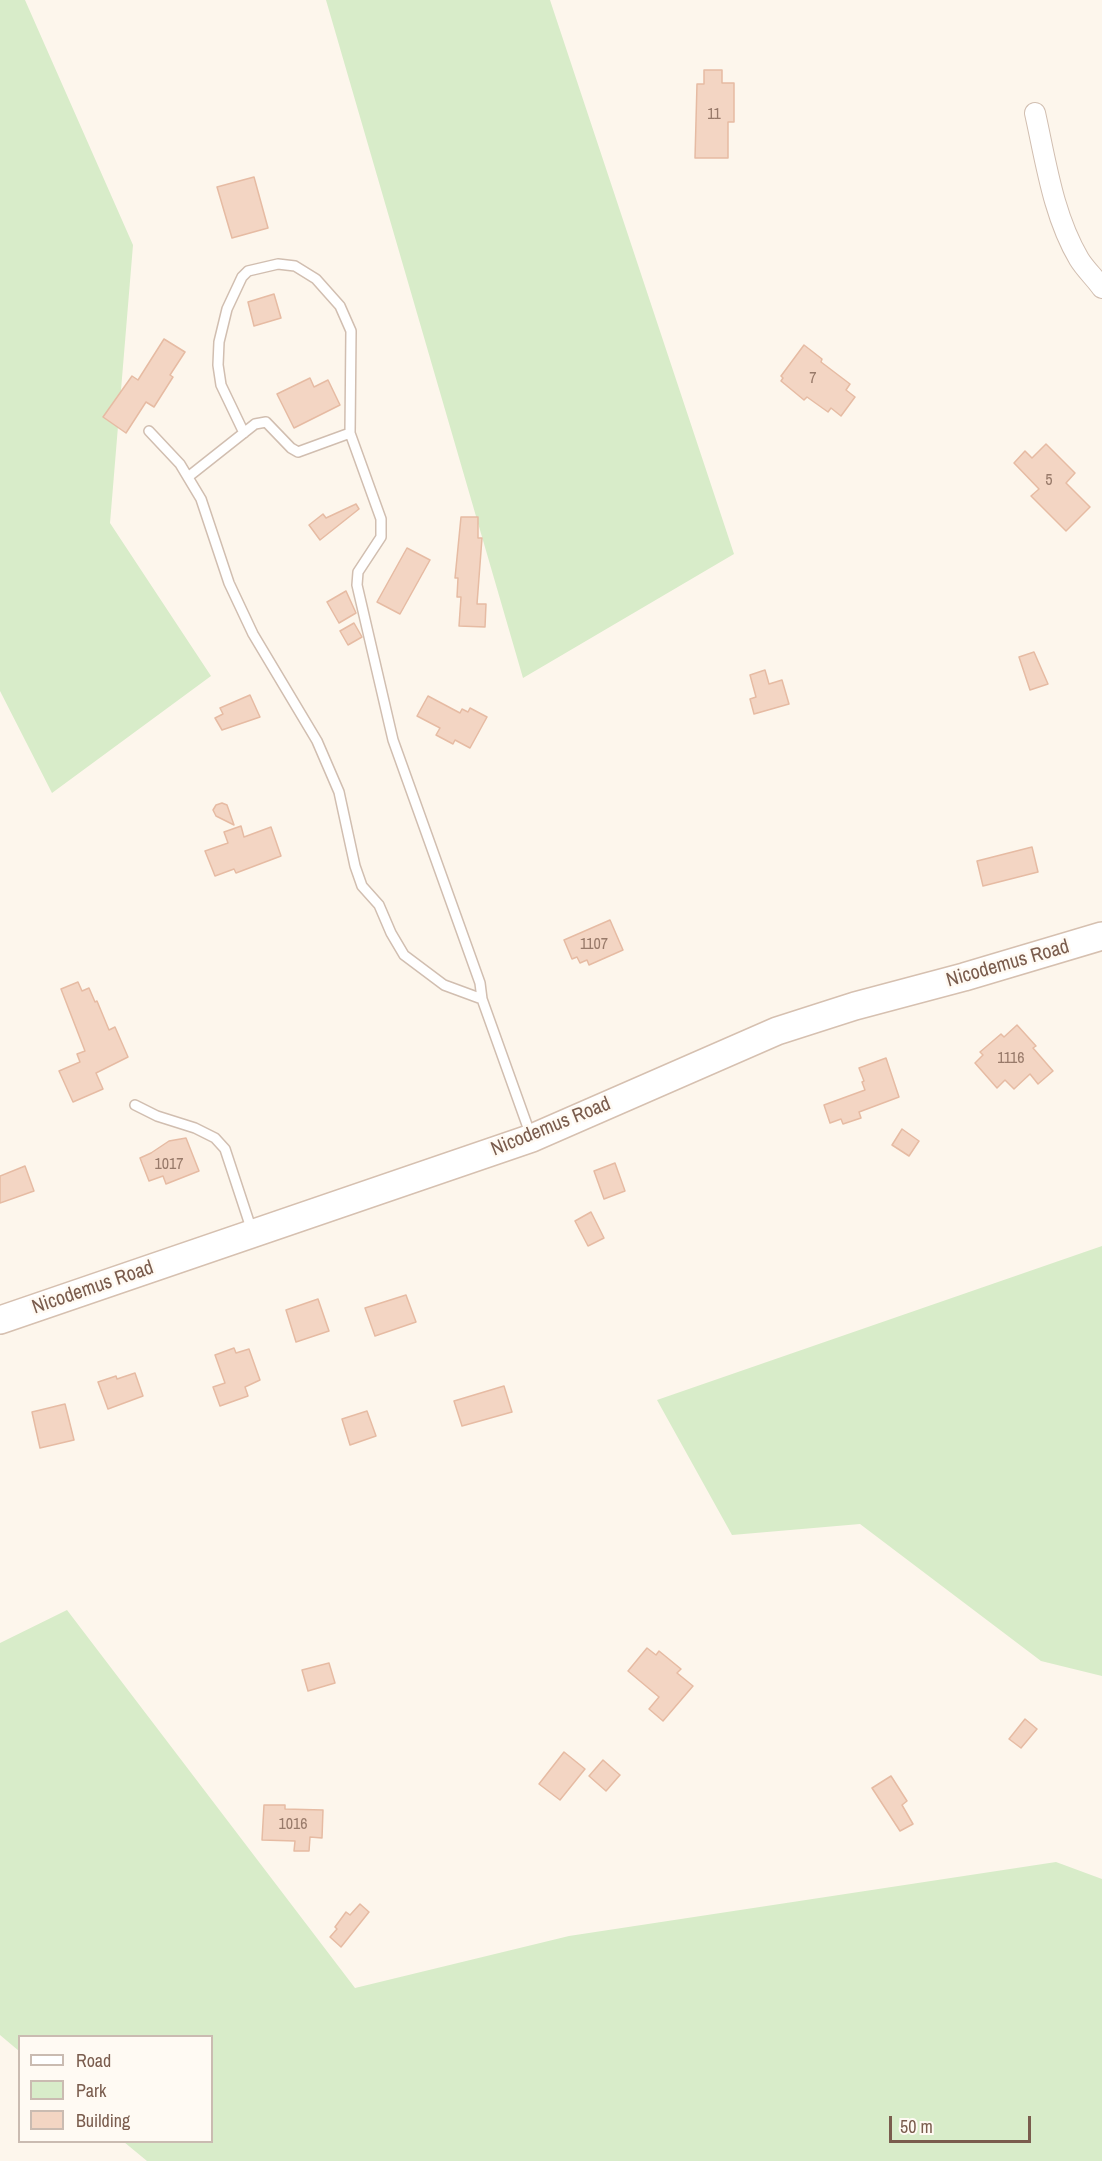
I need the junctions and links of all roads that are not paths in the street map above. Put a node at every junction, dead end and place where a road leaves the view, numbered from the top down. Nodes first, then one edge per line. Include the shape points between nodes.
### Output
1 (1035, 113) dead end
2 (1102, 288) edge
3 (149, 431) dead end
4 (244, 433) junction
5 (350, 433) junction
6 (188, 477) junction
7 (1102, 936) edge
8 (482, 999) junction
9 (135, 1105) dead end
10 (532, 1138) junction
11 (252, 1233) junction
12 (0, 1320) edge

1 - 2 street via 1065,229 1080,260
3 - 6 lane
4 - 5 lane via 255,424 266,422 298,452
4 - 5 lane via 221,385 219,342 227,309 242,277 248,271 278,264 295,266 316,279 340,306 351,331
4 - 6 lane
5 - 8 lane via 381,519 381,537 358,572 357,585 393,740
6 - 8 lane via 201,500 229,583 253,634 317,741 339,792 362,886 379,905 404,955 444,985
7 - 10 street, Nicodemus Road via 855,1005 777,1031
8 - 10 lane
9 - 11 lane via 215,1138 225,1149
10 - 11 street, Nicodemus Road
11 - 12 street, Nicodemus Road

